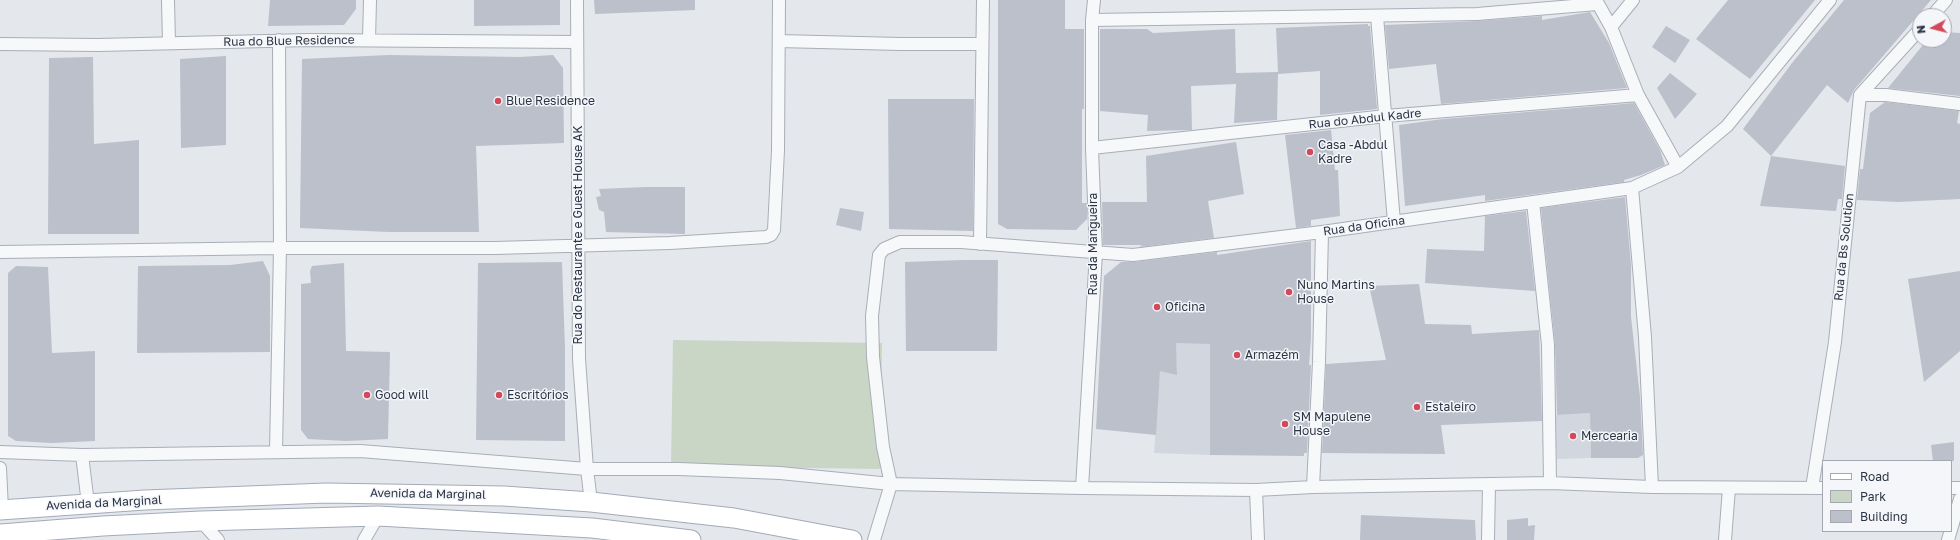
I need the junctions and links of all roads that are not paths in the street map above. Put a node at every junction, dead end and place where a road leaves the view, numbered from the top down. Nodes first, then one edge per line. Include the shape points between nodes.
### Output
1 (168, 0) edge
2 (370, 0) edge
3 (577, 0) edge
4 (779, 0) edge
5 (983, 0) edge
6 (1094, 0) edge
7 (1633, 0) edge
8 (1830, 0) edge
9 (1946, 0) edge
10 (1596, 2) edge
11 (1939, 8) edge
12 (1377, 16) junction
13 (1092, 20) junction
14 (1611, 27) junction
15 (1912, 38) edge
16 (279, 40) junction
17 (369, 40) junction
18 (779, 41) junction
19 (577, 42) junction
20 (168, 43) junction
21 (0, 44) edge
22 (982, 44) junction
23 (1638, 95) junction
24 (1860, 95) junction
25 (1960, 104) edge
26 (1386, 116) junction
27 (1092, 148) junction
28 (1678, 167) junction
29 (1632, 188) junction
30 (1533, 202) junction
31 (1394, 222) junction
32 (1322, 232) junction
33 (980, 244) junction
34 (577, 245) junction
35 (280, 248) junction
36 (0, 252) edge
37 (1096, 253) junction
38 (276, 451) junction
39 (0, 452) edge
40 (82, 455) junction
41 (0, 468) edge
42 (587, 469) junction
43 (1550, 483) junction
44 (891, 484) junction
45 (1489, 485) junction
46 (1313, 487) junction
47 (1652, 487) junction
48 (1082, 488) junction
49 (1729, 488) junction
50 (1817, 488) edge
51 (1256, 490) junction
52 (1960, 499) edge
53 (591, 502) junction
54 (88, 504) junction
55 (1, 510) edge
56 (378, 516) junction
57 (201, 521) junction
58 (1952, 526) edge
59 (0, 534) edge
60 (218, 540) edge
61 (364, 540) edge
62 (691, 540) edge
63 (852, 540) edge
64 (874, 540) edge
65 (1258, 540) edge
66 (1488, 540) edge
67 (1725, 540) edge

1 - 20 street
2 - 17 street
3 - 19 street, Rua do Restaurante e Guest House AK
4 - 18 street
5 - 22 street
6 - 13 street, Rua da Mangueira
7 - 14 street
8 - 28 street, Rua da Oficina via 1727,126
9 - 11 street
10 - 12 street via 1477,14
10 - 14 street
12 - 13 street
12 - 26 street
13 - 27 street, Rua da Mangueira
14 - 23 street
15 - 24 street
16 - 17 street, Rua do Blue Residence
16 - 20 street, Rua do Blue Residence
16 - 35 street
17 - 19 street, Rua do Blue Residence
18 - 22 street
18 - 34 street via 778,150 774,230 771,235 670,243
19 - 34 street, Rua do Restaurante e Guest House AK
20 - 21 street, Rua do Blue Residence
22 - 33 street
23 - 26 street, Rua do Abdul Kadre
23 - 28 street
24 - 25 street via 1886,95
24 - 50 street, Rua da Bs Solution via 1835,342
26 - 27 street, Rua do Abdul Kadre
26 - 31 street
27 - 37 street, Rua da Mangueira
28 - 29 street, Rua da Oficina
29 - 30 street, Rua da Oficina
29 - 47 street via 1645,337
30 - 31 street, Rua da Oficina
30 - 43 street via 1548,345
31 - 32 street, Rua da Oficina
32 - 37 street, Rua da Oficina via 1133,255
32 - 46 street
33 - 37 street, Rua da Oficina
33 - 44 street, Rua da Oficina via 900,242 884,249 879,255 872,316 873,357 883,447
34 - 35 street via 466,249
34 - 42 street, Rua do Restaurante e Guest House AK via 579,359
35 - 36 street
35 - 38 street
37 - 48 street, Rua da Mangueira
38 - 40 street
38 - 42 street via 360,451
39 - 40 street
40 - 54 street
41 - 55 street
42 - 44 street via 780,473
42 - 53 street, Rua do Restaurante e Guest House AK
43 - 45 street
43 - 47 street
44 - 48 street
44 - 64 street
45 - 46 street
45 - 66 street
46 - 51 street
47 - 49 street
48 - 51 street
49 - 50 street
49 - 67 street
51 - 65 street
52 - 58 street
53 - 54 main road, Avenida da Marginal via 504,496 326,493
53 - 63 main road, Avenida da Marginal via 734,518
54 - 55 main road, Avenida da Marginal
56 - 57 main road, Avenida da Marginal
56 - 61 street
56 - 62 main road, Avenida da Marginal via 592,528
57 - 59 main road, Avenida da Marginal
57 - 60 street

